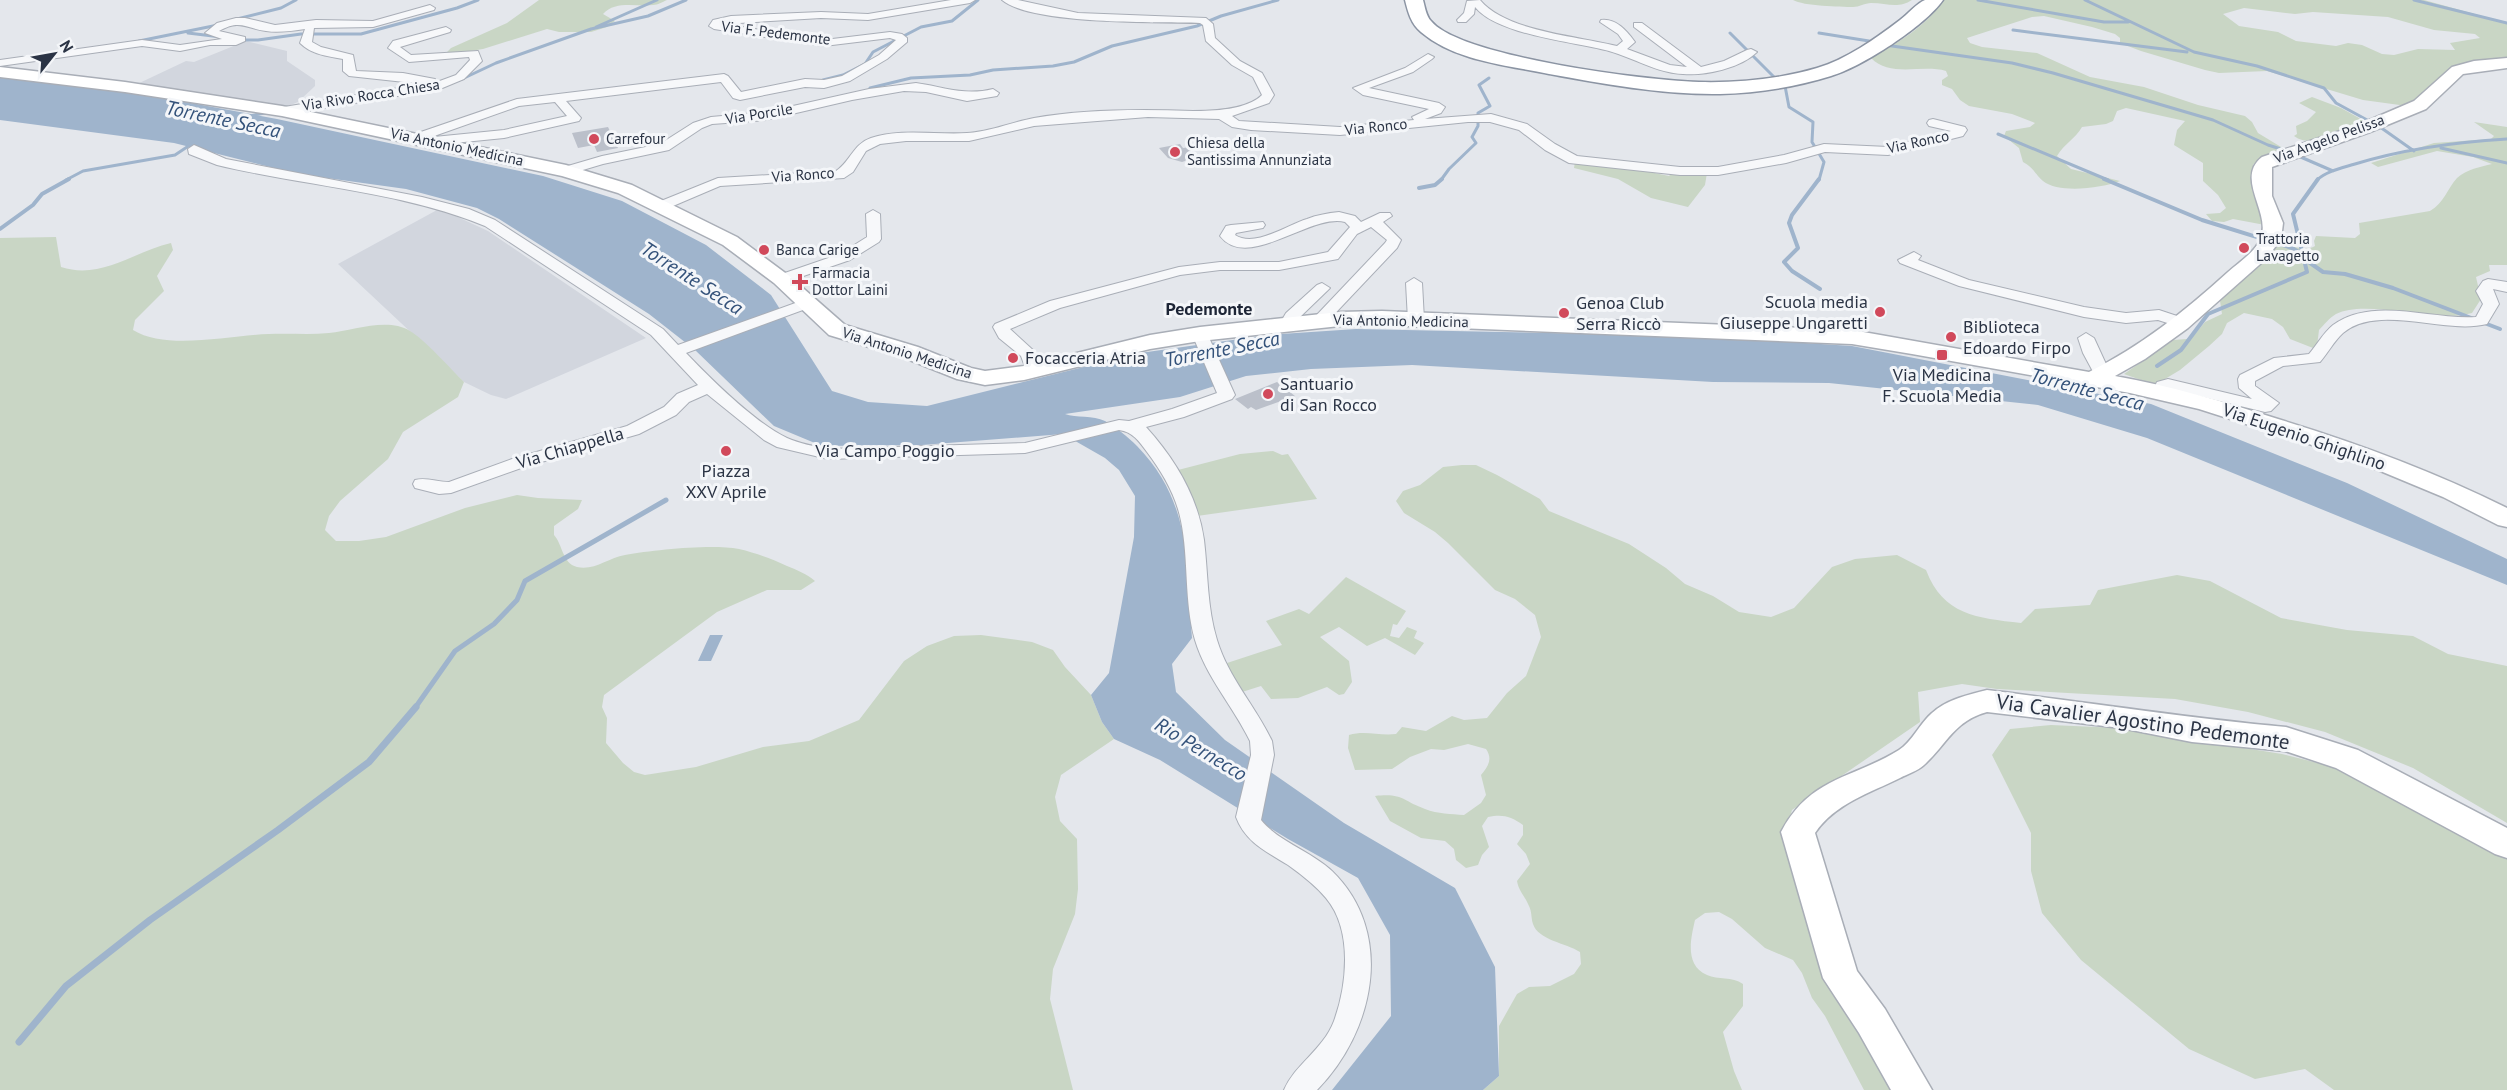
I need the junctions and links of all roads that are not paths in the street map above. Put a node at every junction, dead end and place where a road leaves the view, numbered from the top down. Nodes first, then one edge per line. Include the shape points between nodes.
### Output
1 (970, 0) edge
2 (1006, 0) edge
3 (1414, 0) edge
4 (1475, 0) edge
5 (1934, 0) edge
6 (407, 13) dead end
7 (317, 14) dead end
8 (1462, 20) dead end
9 (1605, 22) dead end
10 (328, 24) junction
11 (1638, 26) dead end
12 (310, 30) dead end
13 (446, 30) dead end
14 (1619, 50) junction
15 (1751, 52) dead end
16 (1428, 57) dead end
17 (0, 63) edge
18 (2507, 63) edge
19 (1698, 70) junction
20 (0, 72) edge
21 (463, 74) junction
22 (993, 93) dead end
23 (560, 101) dead end
24 (276, 110) junction
25 (1222, 115) junction
26 (1933, 123) dead end
27 (1372, 129) junction
28 (424, 140) junction
29 (194, 149) dead end
30 (567, 171) junction
31 (660, 206) junction
32 (873, 214) dead end
33 (1372, 221) junction
34 (1258, 225) dead end
35 (1914, 256) dead end
36 (781, 279) junction
37 (1414, 283) dead end
38 (2507, 287) edge
39 (1322, 288) dead end
40 (799, 306) junction
41 (1416, 320) junction
42 (1319, 321) junction
43 (2180, 322) junction
44 (1287, 325) junction
45 (1202, 336) junction
46 (2086, 338) dead end
47 (680, 349) junction
48 (1034, 371) junction
49 (2097, 377) junction
50 (709, 387) junction
51 (2160, 392) junction
52 (1124, 426) junction
53 (422, 484) dead end
54 (2507, 519) edge
55 (2507, 844) edge
56 (1298, 1090) edge
57 (1912, 1090) edge

1 - 28 street, Via F. Pedemonte via 868,17 740,18 714,26 824,43 890,35 903,40 846,79 740,96 724,78 524,102
2 - 25 street via 1036,11 1063,15 1202,20 1208,24 1210,39 1236,63 1258,75 1268,95 1265,100
3 - 5 highway via 1421,23 1432,33 1490,56 1638,84 1703,88 1768,84 1841,66 1876,45
4 - 8 street
4 - 14 street via 1484,12 1536,32
6 - 10 street via 430,8 378,24
7 - 10 street via 305,20
9 - 14 street via 1622,32 1629,42
10 - 17 street via 265,28 236,21 210,33 241,39 236,42 180,48 142,43
11 - 19 street
12 - 21 street via 306,44 349,57 349,71 353,74 421,82
13 - 21 street via 397,43 394,48 409,59 474,53 476,61
14 - 19 street via 1661,66
15 - 19 street
16 - 27 street via 1409,70 1359,88 1367,93 1436,105 1439,109
18 - 43 main road, Via Angelo Pelissa via 2464,69 2446,79 2421,105 2340,138 2268,161 2261,177 2272,223 2271,239 2260,254
20 - 24 main road, Via Antonio Medicina
21 - 24 street, Via Rivo Rocca Chiesa via 441,86
22 - 30 street, Via Porcile via 954,97 915,86 859,93 764,116 700,124 666,146
23 - 28 street via 575,118 504,134
24 - 28 main road, Via Antonio Medicina
25 - 27 street, Via Ronco via 1236,124 1251,126
25 - 31 street, Via Ronco via 1148,112 1064,118 969,137 878,140 861,149 848,169 839,174 727,181
26 - 27 street, Via Ronco via 1961,130 1888,151 1824,147 1786,159 1718,171 1574,160 1523,126 1498,119 1468,118
28 - 30 main road, Via Antonio Medicina
29 - 47 street, Via Campo Poggio via 222,162 422,201 474,216
30 - 31 main road, Via Antonio Medicina via 625,189
31 - 36 main road, Via Antonio Medicina via 730,241
32 - 36 street via 873,239 845,257
33 - 34 street via 1339,216 1322,218 1260,241 1233,241 1227,236 1231,229
33 - 42 street via 1392,237 1392,245
33 - 48 street via 1352,231 1333,256 1279,266 1179,271 1055,304 1000,327 1028,354
35 - 43 street via 1905,260 1964,283 2084,312 2126,318 2159,315
36 - 40 main road, Via Antonio Medicina
37 - 41 street
38 - 51 street via 2488,284 2484,291 2491,304 2481,321 2364,317 2339,328 2314,359 2280,361 2246,379 2247,388 2270,403 2265,407 2168,384
39 - 44 street
40 - 47 street
40 - 48 main road, Via Antonio Medicina via 837,330 910,352 964,374 985,378
41 - 42 main road, Via Antonio Medicina
41 - 49 main road, Via Antonio Medicina via 1852,337
42 - 44 main road, Via Antonio Medicina
43 - 49 main road, Via Angelo Pelissa via 2156,344
44 - 45 main road, Via Antonio Medicina
45 - 48 main road, Via Antonio Medicina via 1150,342
45 - 52 street, Via Campo Poggio via 1226,395 1178,413
46 - 49 street
47 - 50 street, Via Campo Poggio
49 - 51 main road, Via Eugenio Ghighlino
50 - 52 street, Via Campo Poggio via 770,436 828,454 1025,448
50 - 53 street, Via Chiappella via 683,398 670,411 633,430 451,487
51 - 54 main road, Via Eugenio Ghighlino via 2346,448 2452,491
52 - 56 street via 1140,430 1180,489 1191,521 1204,635 1212,658 1263,749 1248,816 1250,824 1324,878 1342,898 1354,923 1354,999 1339,1041
55 - 57 main road, Via Cavalier Agostino Pedemonte via 2347,759 2286,739 2192,730 2026,705 1987,701 1968,706 1944,720 1912,758 1828,798 1798,832 1841,978

